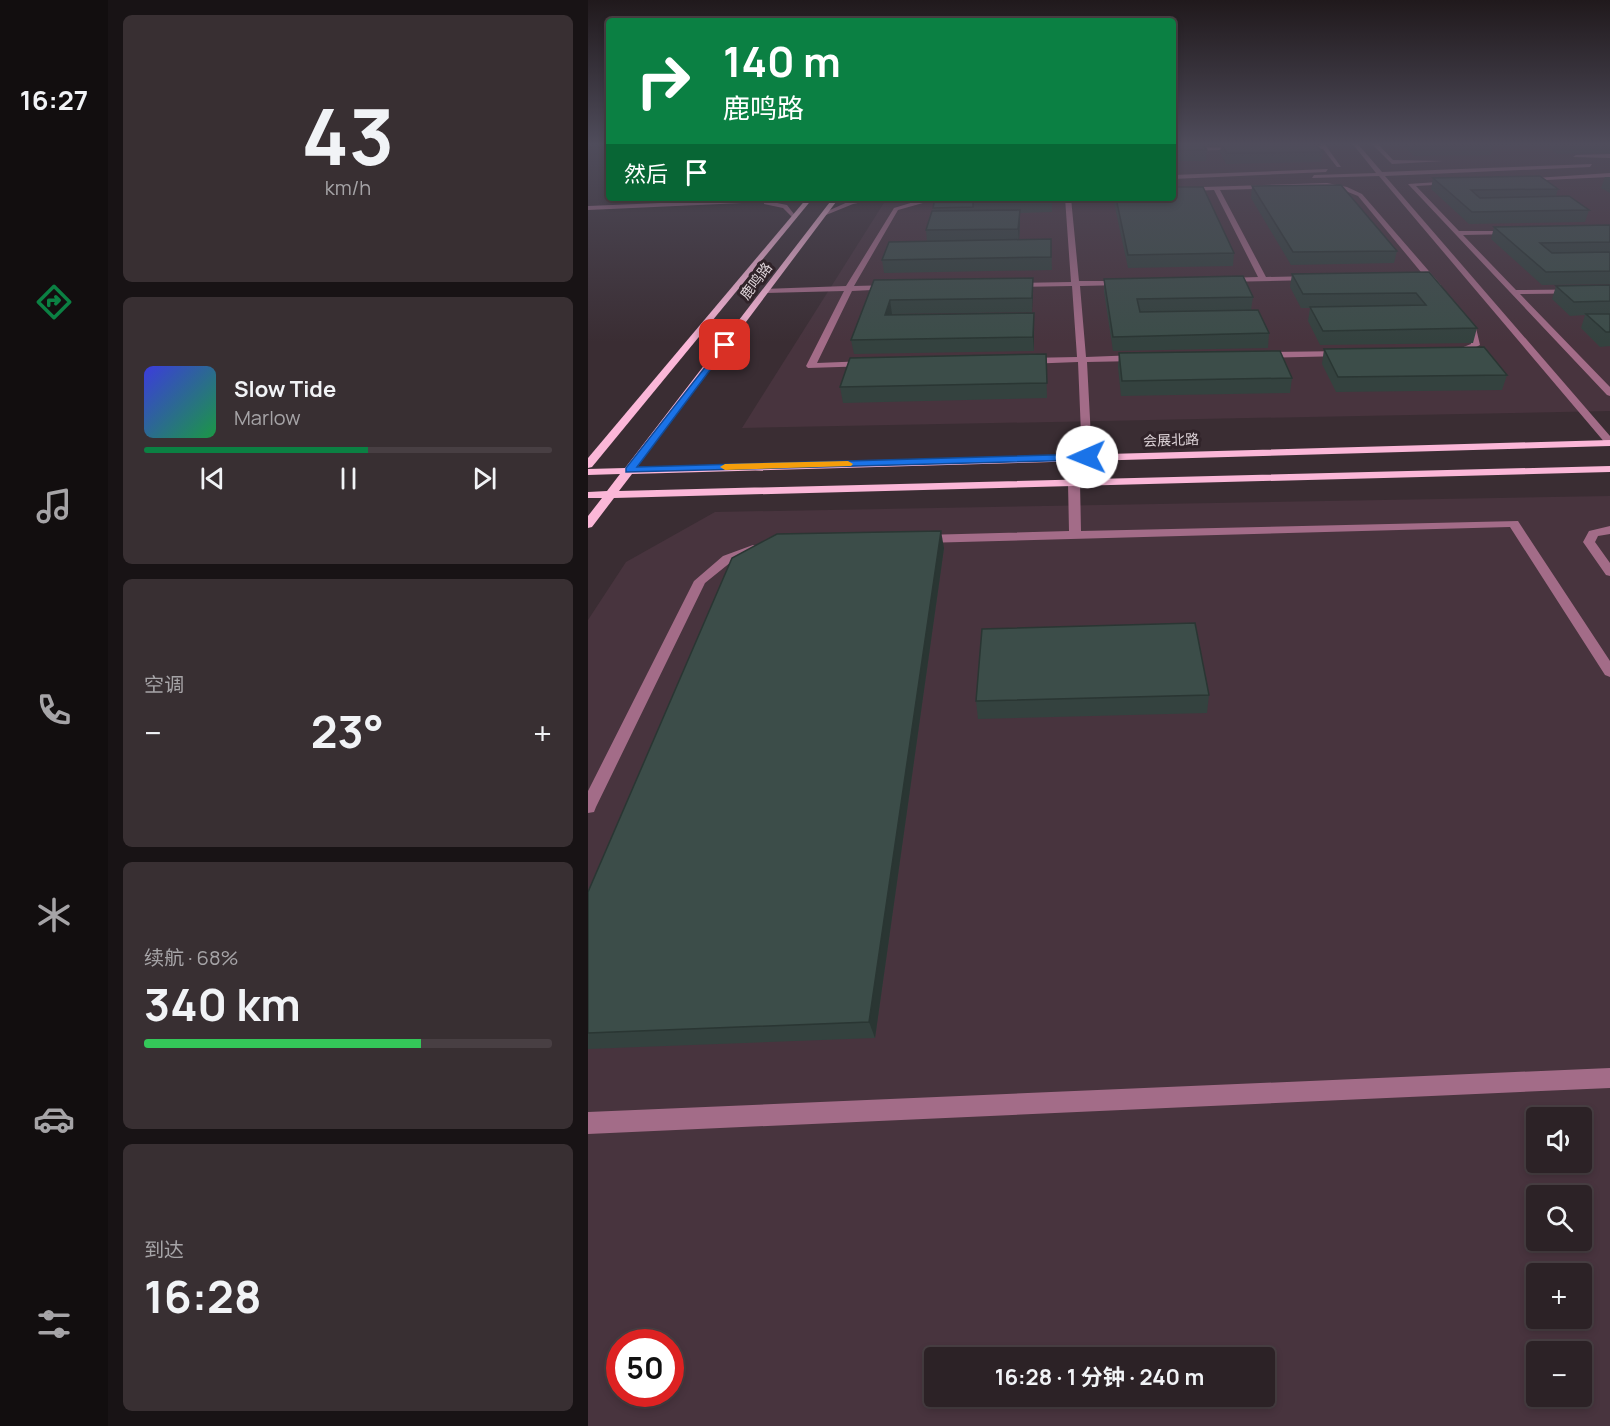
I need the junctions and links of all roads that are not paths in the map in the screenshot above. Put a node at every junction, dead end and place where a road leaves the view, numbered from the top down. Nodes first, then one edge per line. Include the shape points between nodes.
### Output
1 (788, 210) edge
2 (801, 210) edge
3 (827, 210) edge
4 (834, 210) edge
5 (896, 210) edge
6 (1069, 210) edge
7 (1227, 210) edge
8 (1373, 210) edge
9 (1412, 210) edge
10 (1436, 210) edge
11 (824, 214) junction
12 (795, 217) junction
13 (1516, 232) edge
14 (1458, 233) junction
15 (1428, 274) junction
16 (1416, 275) edge
17 (1322, 277) edge
18 (1263, 279) junction
19 (1218, 280) edge
20 (1138, 283) edge
21 (1076, 284) junction
22 (1007, 285) edge
23 (903, 287) edge
24 (849, 288) junction
25 (766, 291) junction
26 (1610, 291) edge
27 (1443, 292) edge
28 (1515, 292) junction
29 (1457, 310) edge
30 (1438, 351) edge
31 (1355, 353) edge
32 (1248, 356) edge
33 (1142, 358) edge
34 (1082, 359) junction
35 (1011, 361) edge
36 (882, 364) edge
37 (1610, 393) edge
38 (1610, 442) edge
39 (1087, 457) junction
40 (588, 465) edge
41 (1610, 469) edge
42 (629, 470) junction
43 (588, 472) edge
44 (1074, 483) junction
45 (588, 495) edge
46 (610, 495) junction
47 (588, 524) edge
48 (1610, 530) edge
49 (1075, 535) junction
50 (910, 539) edge
51 (769, 542) edge
52 (1610, 572) edge
53 (1610, 672) edge
54 (588, 807) edge
55 (1610, 1078) edge
56 (588, 1123) edge

1 - 12 street
2 - 12 main road, 鹿鸣路
3 - 11 main road, 鹿鸣路
4 - 11 street
5 - 24 street
6 - 21 street
7 - 18 street
8 - 15 street
9 - 38 street
10 - 14 street
11 - 25 main road, 鹿鸣路
12 - 40 main road, 鹿鸣路
13 - 14 street
14 - 28 street
15 - 16 street
15 - 27 street
17 - 18 street
18 - 19 street
20 - 21 street
21 - 22 street
21 - 34 street
23 - 24 street
24 - 25 street
24 - 36 street via 811,366
25 - 42 main road, 鹿鸣路
26 - 28 street
28 - 37 street
29 - 30 street via 1472,328 1476,345 1461,351
31 - 32 street
33 - 34 street
34 - 35 street
34 - 39 street
38 - 39 main road, 会展北路
39 - 42 main road, 会展北路
41 - 44 main road
42 - 43 main road, 会展北路
42 - 46 main road, 鹿鸣路
44 - 46 main road
44 - 49 street
45 - 46 main road
46 - 47 main road, 鹿鸣路
48 - 52 street via 1593,534 1589,542
49 - 50 street
49 - 53 street via 1514,523
51 - 54 street via 727,559 700,581
55 - 56 street

